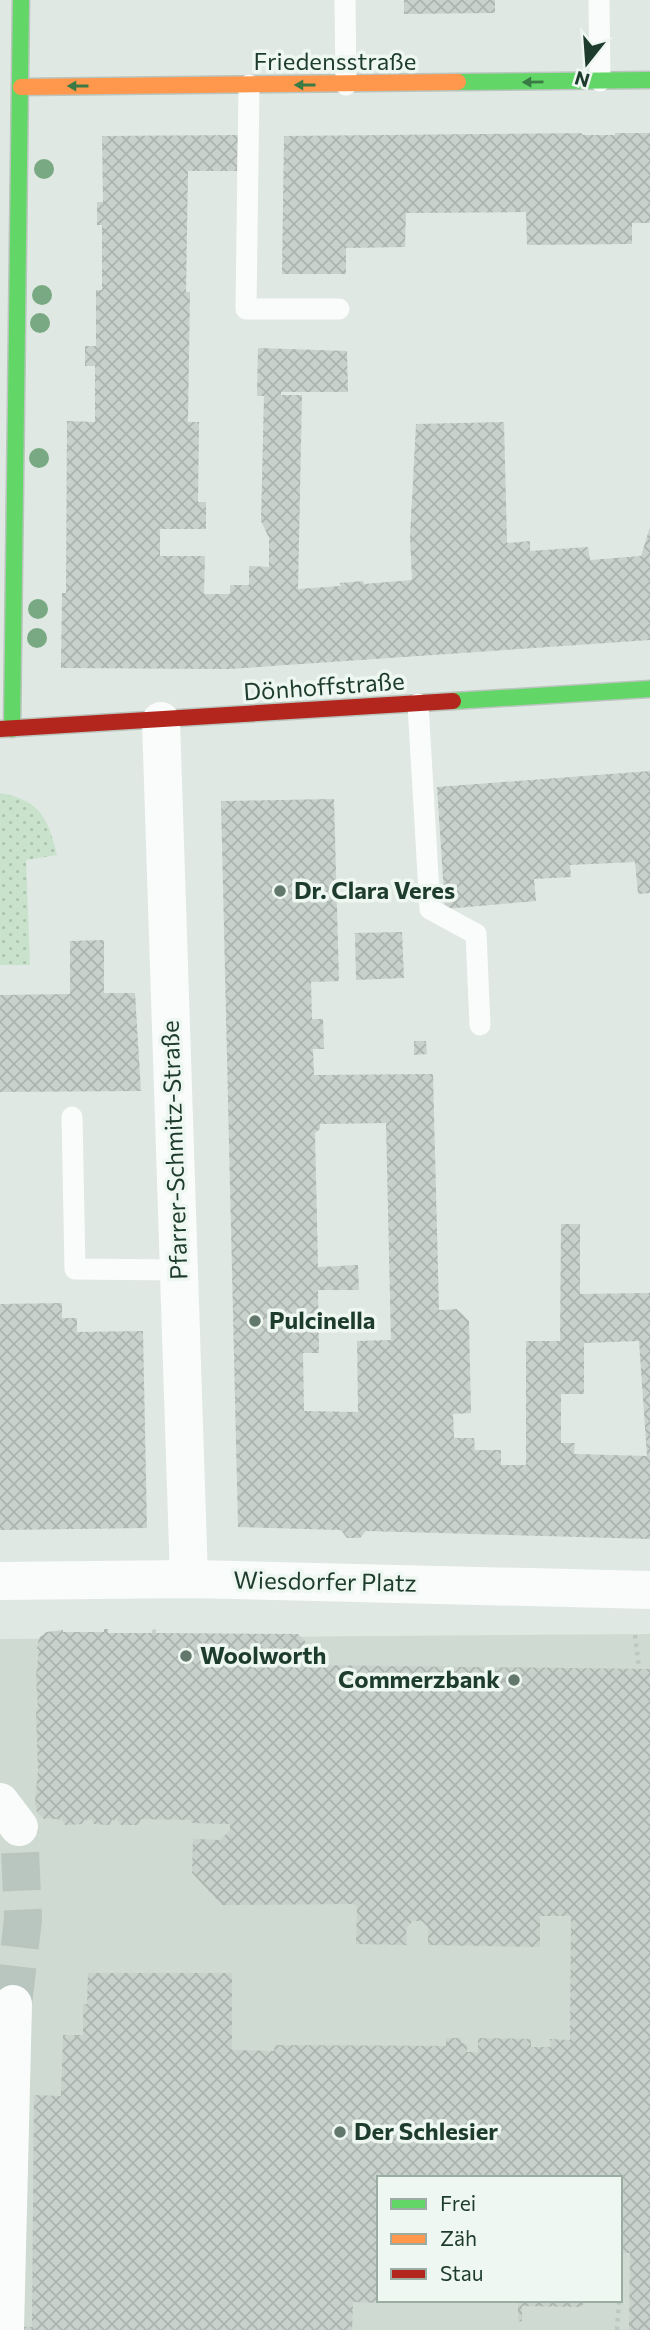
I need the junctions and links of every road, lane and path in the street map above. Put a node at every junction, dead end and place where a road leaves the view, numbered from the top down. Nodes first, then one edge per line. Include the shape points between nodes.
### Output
1 (21, 0) edge
2 (345, 0) edge
3 (599, 0) edge
4 (650, 80) edge
5 (600, 81) junction
6 (249, 85) junction
7 (346, 85) junction
8 (21, 87) junction
9 (339, 309) dead end
10 (650, 689) edge
11 (418, 704) junction
12 (161, 720) junction
13 (6, 729) edge
14 (481, 1026) dead end
15 (72, 1116) dead end
16 (179, 1270) junction
17 (189, 1579) junction
18 (0, 1581) edge
19 (650, 1590) edge
20 (13, 2004) tunnel mouth
21 (619, 2302) edge
22 (5, 2330) edge
23 (617, 2330) edge

1 - 8 street
2 - 7 lane
3 - 5 lane
4 - 5 street, Friedensstraße
5 -> 7 street, Friedensstraße
7 -> 6 street, Friedensstraße
6 -> 8 street, Friedensstraße
6 - 9 lane via 246,309
8 - 13 street
10 - 11 street, Dönhoffstraße
11 - 12 street, Dönhoffstraße
11 - 14 lane via 430,909 476,934
12 - 13 street, Dönhoffstraße
12 - 16 street, Pfarrer-Schmitz-Straße
15 - 16 lane via 75,1269
16 - 17 street, Pfarrer-Schmitz-Straße
17 - 18 street, Wiesdorfer Platz
17 - 19 street, Wiesdorfer Platz
20 - 22 street
21 - 23 path

